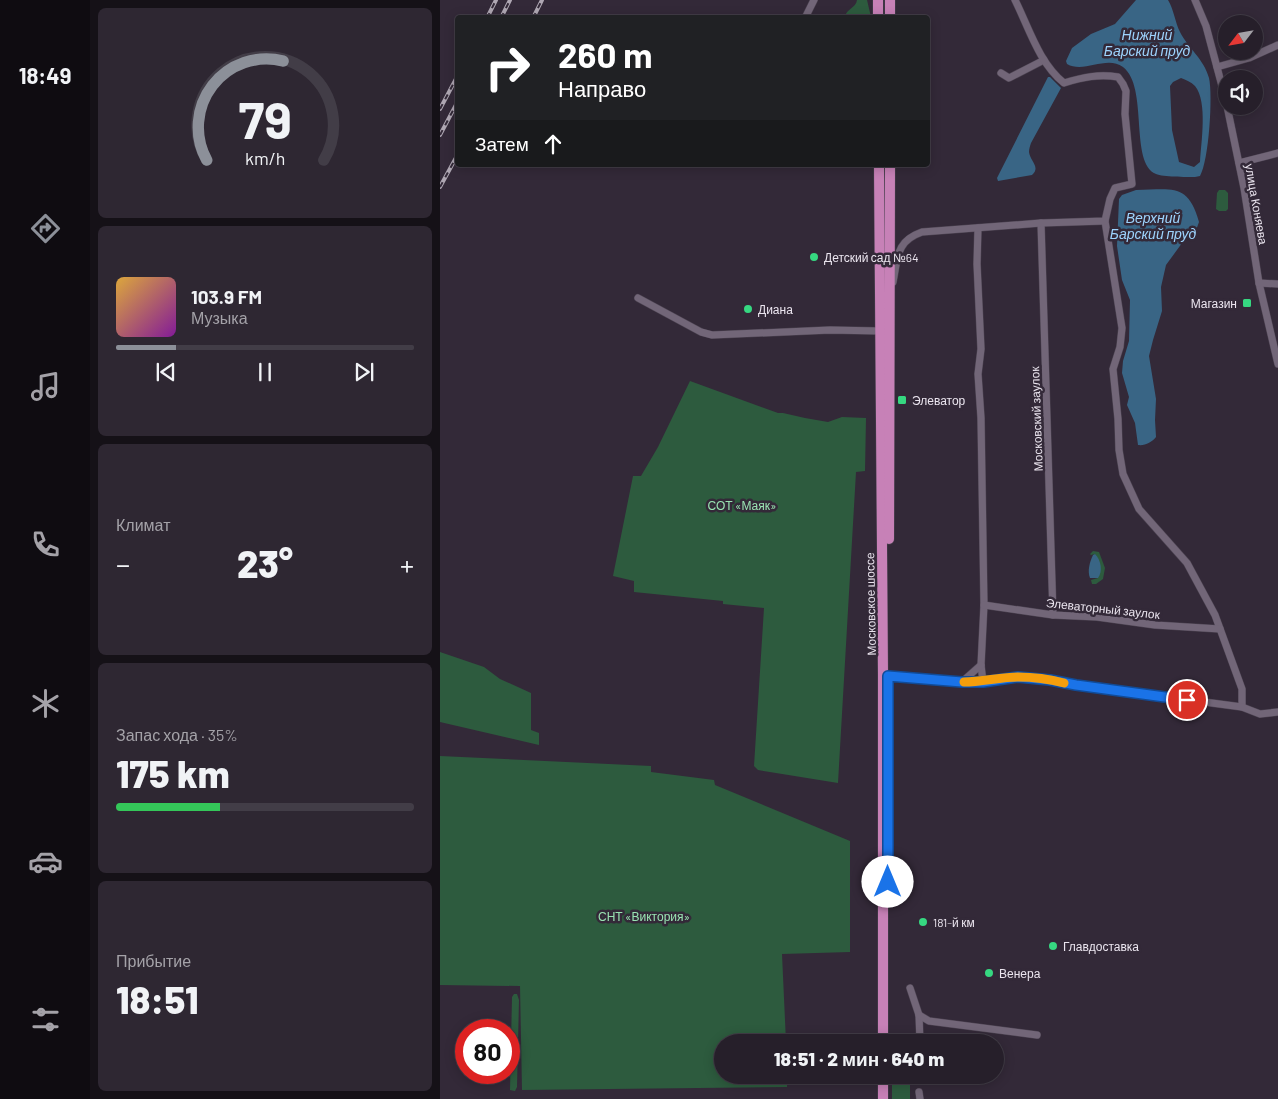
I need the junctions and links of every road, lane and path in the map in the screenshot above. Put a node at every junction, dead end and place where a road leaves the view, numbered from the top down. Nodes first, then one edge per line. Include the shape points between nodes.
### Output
1 (814, 0) edge
2 (878, 0) edge
3 (890, 0) edge
4 (1015, 0) edge
5 (1195, 0) edge
6 (806, 15) edge
7 (878, 15) edge
8 (890, 15) edge
9 (1278, 45) edge
10 (1044, 60) junction
11 (1217, 67) junction
12 (1218, 71) edge
13 (1001, 73) dead end
14 (1229, 115) edge
15 (1278, 153) edge
16 (1239, 163) junction
17 (879, 167) edge
18 (890, 167) edge
19 (1105, 221) junction
20 (1041, 223) junction
21 (978, 228) junction
22 (1259, 283) junction
23 (1278, 284) edge
24 (638, 298) dead end
25 (888, 302) junction
26 (880, 331) junction
27 (1278, 364) edge
28 (984, 604) junction
29 (1053, 615) junction
30 (1220, 630) junction
31 (981, 665) junction
32 (888, 676) junction
33 (962, 682) junction
34 (983, 682) junction
35 (1242, 708) junction
36 (1278, 712) edge
37 (910, 988) dead end
38 (919, 1015) junction
39 (883, 1034) edge
40 (888, 1034) edge
41 (920, 1034) edge
42 (1037, 1035) dead end
43 (883, 1084) edge
44 (888, 1084) edge
45 (883, 1099) edge
46 (888, 1099) edge

1 - 6 street
2 - 7 highway
3 - 8 highway
4 - 10 street
5 - 11 street
9 - 11 street
10 - 13 street via 1009,78
10 - 19 street via 1064,83 1104,75 1118,77 1123,84 1132,184 1114,188
11 - 12 street
14 - 16 street, улица Коняева
15 - 16 street
16 - 22 street, улица Коняева
17 - 26 highway, Московское шоссе
18 - 25 highway, Московское шоссе
19 - 20 street
19 - 30 street via 1122,328 1113,369 1123,474 1139,509 1187,563
20 - 21 street
20 - 29 street, Московский заулок
21 - 25 street via 922,232 908,237 898,259
21 - 28 street
22 - 23 street
22 - 27 street, улица Коняева
24 - 26 street via 701,332 712,334
25 - 32 highway, Московское шоссе
26 - 39 highway, Московское шоссе
28 - 29 street, Элеваторный заулок
28 - 31 street
29 - 30 street, Элеваторный заулок
30 - 35 street via 1242,690
31 - 33 street
31 - 34 street
32 - 33 street
32 - 40 highway, Московское шоссе
33 - 34 street
34 - 35 street via 1018,677 1050,680
35 - 36 street via 1260,714
37 - 38 street
38 - 41 street
38 - 42 street via 929,1021
43 - 45 highway
44 - 46 highway

